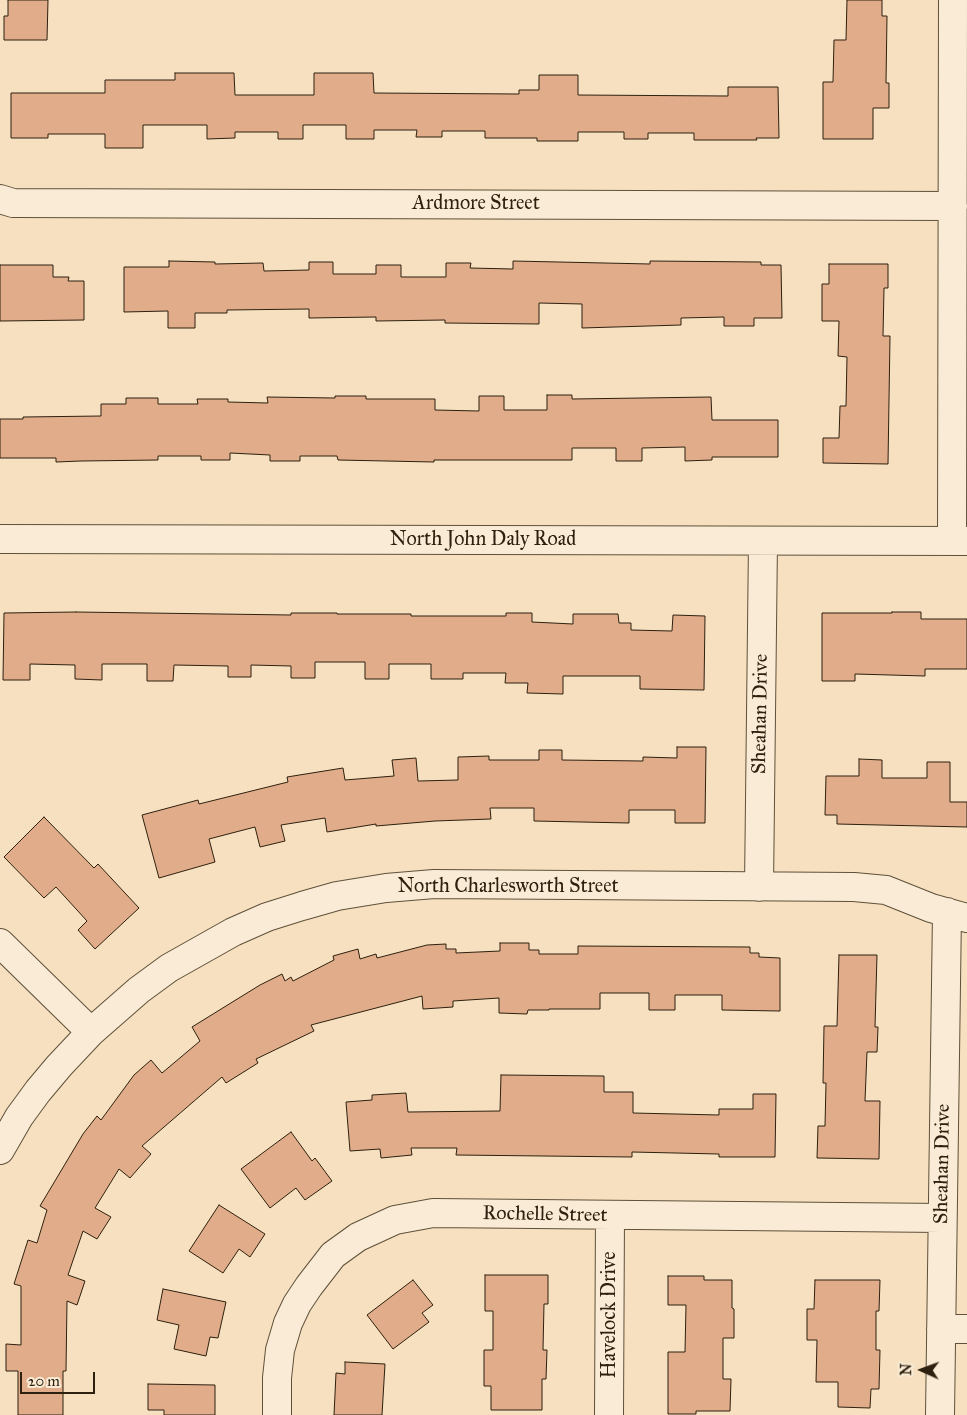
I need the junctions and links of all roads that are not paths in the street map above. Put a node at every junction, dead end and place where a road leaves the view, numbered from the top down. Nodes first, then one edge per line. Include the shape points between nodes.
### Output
1 (953, 0) edge
2 (0, 199) edge
3 (953, 206) junction
4 (0, 540) edge
5 (763, 541) junction
6 (959, 541) edge
7 (759, 887) junction
8 (957, 915) edge
9 (0, 943) edge
10 (91, 1032) junction
11 (0, 1150) edge
12 (610, 1215) junction
13 (942, 1218) junction
14 (954, 1329) edge
15 (276, 1415) edge
16 (609, 1415) edge
17 (940, 1415) edge

1 - 3 street
2 - 3 street, Ardmore Street via 13,203
3 - 6 street
4 - 5 street, North John Daly Road
5 - 6 street, North John Daly Road
5 - 7 street, Sheahan Drive
7 - 8 street, North Charlesworth Street via 886,890
7 - 10 street, North Charlesworth Street via 434,884 337,896 267,917 200,949 139,990
8 - 13 street, Sheahan Drive
9 - 10 street
10 - 11 street, North Charlesworth Street via 38,1091
12 - 13 street, Rochelle Street
12 - 15 street, Rochelle Street via 433,1213 395,1220 358,1237 333,1255 297,1304 288,1323 280,1350
12 - 16 street, Havelock Drive
13 - 14 street, Sheahan Drive
14 - 17 street, Sheahan Drive

